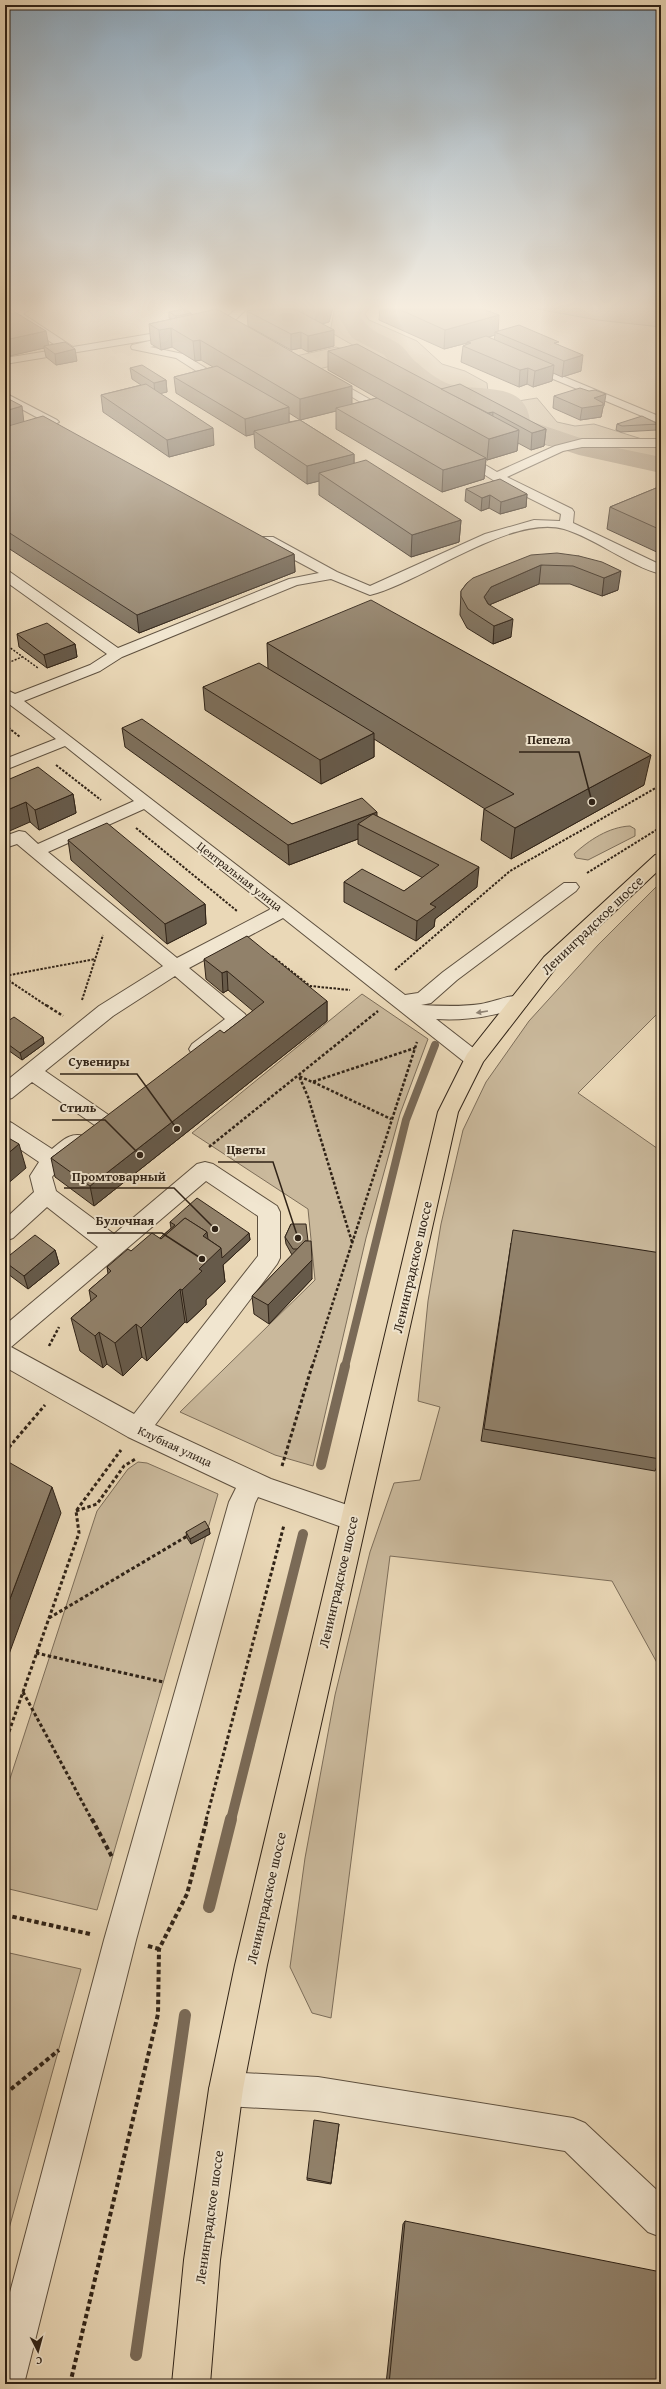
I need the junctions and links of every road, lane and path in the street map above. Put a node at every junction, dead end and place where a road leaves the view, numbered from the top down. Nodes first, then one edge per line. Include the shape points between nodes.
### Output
1 (45, 417) edge
2 (394, 417) edge
3 (400, 421) edge
4 (53, 422) junction
5 (39, 427) edge
6 (67, 430) edge
7 (661, 443) edge
8 (449, 449) edge
9 (497, 477) junction
10 (566, 525) junction
11 (255, 533) edge
12 (661, 570) edge
13 (5, 575) edge
14 (332, 576) junction
15 (5, 644) edge
16 (117, 654) junction
17 (23, 657) junction
18 (5, 664) edge
19 (58, 682) junction
20 (9, 697) edge
21 (67, 740) junction
22 (39, 751) junction
23 (5, 765) edge
24 (661, 785) edge
25 (146, 802) junction
26 (118, 814) junction
27 (661, 827) edge
28 (5, 843) edge
29 (36, 851) junction
30 (661, 858) edge
31 (570, 887) joint
32 (284, 910) junction
33 (110, 912) junction
34 (248, 929) junction
35 (95, 959) junction
36 (176, 967) junction
37 (5, 977) edge
38 (373, 988) junction
39 (82, 1000) dead end
40 (520, 1002) junction
41 (408, 1007) junction
42 (84, 1030) junction
43 (419, 1036) dead end
44 (415, 1048) junction
45 (474, 1059) junction
46 (183, 1061) edge
47 (31, 1072) junction
48 (298, 1076) junction
49 (312, 1082) junction
50 (5, 1093) edge
51 (391, 1119) junction
52 (5, 1128) edge
53 (52, 1160) junction
54 (205, 1170) junction
55 (46, 1195) junction
56 (5, 1232) edge
57 (352, 1242) junction
58 (115, 1247) junction
59 (5, 1339) edge
60 (5, 1355) edge
61 (60, 1386) junction
62 (137, 1429) junction
63 (5, 1452) edge
64 (142, 1457) dead end
65 (282, 1466) dead end
66 (252, 1482) junction
67 (76, 1511) junction
68 (352, 1519) junction
69 (284, 1525) dead end
70 (195, 1532) edge
71 (49, 1618) junction
72 (36, 1653) junction
73 (169, 1683) dead end
74 (23, 1692) junction
75 (5, 1743) edge
76 (114, 1862) dead end
77 (5, 1915) edge
78 (120, 1940) junction
79 (159, 1949) junction
80 (64, 2045) dead end
81 (226, 2089) junction
82 (5, 2094) edge
83 (661, 2219) edge
84 (5, 2383) edge
85 (70, 2384) edge
86 (191, 2384) edge

1 - 4 street
2 - 3 street
4 - 5 street
4 - 6 street
7 - 9 street via 582,443 567,446
8 - 9 street
9 - 10 street via 568,512
10 - 12 street
10 - 14 street via 534,524 490,537 370,591
11 - 14 street
13 - 16 street
14 - 16 street via 294,582
15 - 17 path
16 - 19 street via 95,668
17 - 18 path
17 - 19 path
19 - 20 street
20 - 21 street, Центральная улица
21 - 22 street
21 - 25 street, Центральная улица
22 - 23 street
22 - 26 path
24 - 38 path via 510,872
25 - 26 street
25 - 32 street, Центральная улица
26 - 29 street
26 - 34 path
27 - 31 path via 578,878
28 - 29 street via 19,836
29 - 33 street
30 - 40 main road, Ленинградское шоссе via 551,962
31 - 41 street via 424,998
32 - 34 street
32 - 38 street, Центральная улица
33 - 35 path
33 - 36 street
34 - 36 street
34 - 38 path via 310,986
35 - 37 path
35 - 39 path
36 - 42 street via 106,1011
36 - 46 street via 238,1019
37 - 42 path
38 - 41 street, Центральная улица
38 - 48 path via 385,1005
40 -> 41 street via 500,1009 456,1014
40 - 45 main road, Ленинградское шоссе
41 - 45 street, Центральная улица
42 - 47 street
43 - 44 path
44 - 49 path
44 - 51 path
45 - 68 main road, Ленинградское шоссе via 448,1112
47 - 50 street
47 - 53 street via 109,1117
48 - 49 path
48 - 54 path via 206,1149
48 - 57 path via 308,1097
49 - 51 path
51 - 57 path
52 - 53 street
53 - 55 street via 41,1176
54 - 58 street
54 - 62 street via 269,1212 269,1258
55 - 56 street
55 - 58 street
57 - 65 path
58 - 59 street
60 - 61 street, Клубная улица
61 - 62 street, Клубная улица
61 - 63 path
62 - 66 street, Клубная улица
62 - 67 path
64 - 67 path via 124,1466 97,1504
66 - 68 street, Клубная улица via 291,1500
66 - 78 street via 242,1502
67 - 71 path via 78,1533
68 - 81 main road, Ленинградское шоссе via 252,1957
69 - 79 path via 187,1894
70 - 71 path
71 - 72 path
72 - 73 path
72 - 74 path
74 - 75 path
74 - 76 path
77 - 78 path
78 - 79 path
78 - 84 street
79 - 85 path via 158,2014
80 - 82 path
81 - 83 street via 318,2094 573,2135
81 - 86 main road, Ленинградское шоссе via 202,2260

